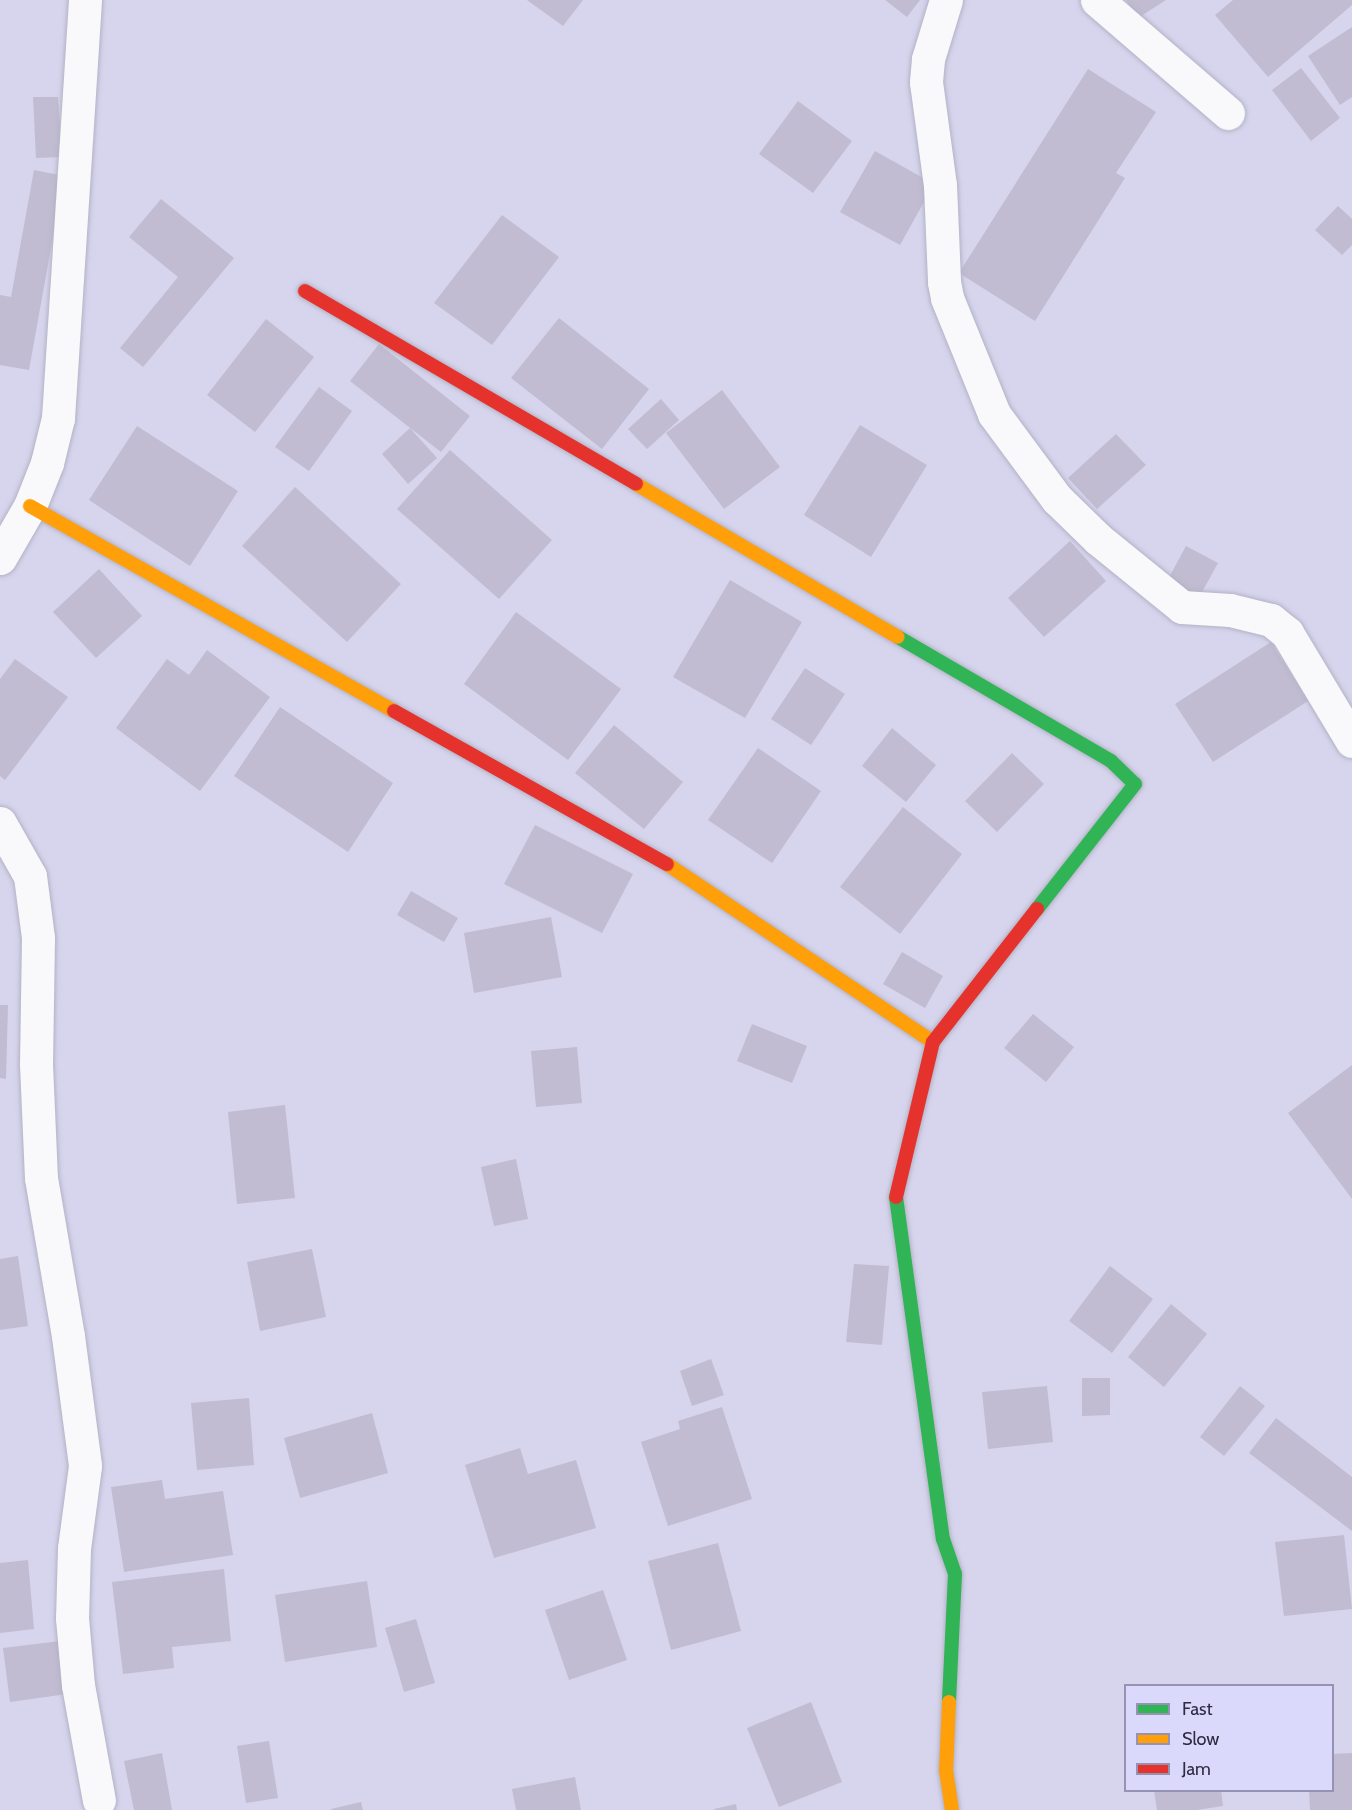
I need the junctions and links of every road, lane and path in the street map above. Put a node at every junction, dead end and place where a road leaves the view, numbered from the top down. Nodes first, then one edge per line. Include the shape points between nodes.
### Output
1 (84, 0) edge
2 (946, 0) edge
3 (1097, 0) edge
4 (1228, 113) dead end
5 (304, 291) dead end
6 (30, 506) junction
7 (0, 558) edge
8 (1352, 741) edge
9 (0, 823) edge
10 (933, 1042) junction
11 (99, 1800) dead end
12 (952, 1810) edge

1 - 6 street via 58,418
2 - 8 street via 928,59 926,82 940,185 944,282 994,414 1058,499 1098,539 1182,607 1230,610 1271,620 1287,633
3 - 4 street
5 - 10 street via 1111,761 1135,784
6 - 7 street
6 - 10 street via 678,870
9 - 11 street via 30,876 38,938 36,1065 41,1178 85,1466 74,1548 72,1618 78,1684
10 - 12 street via 895,1192 944,1539 955,1574 946,1770

